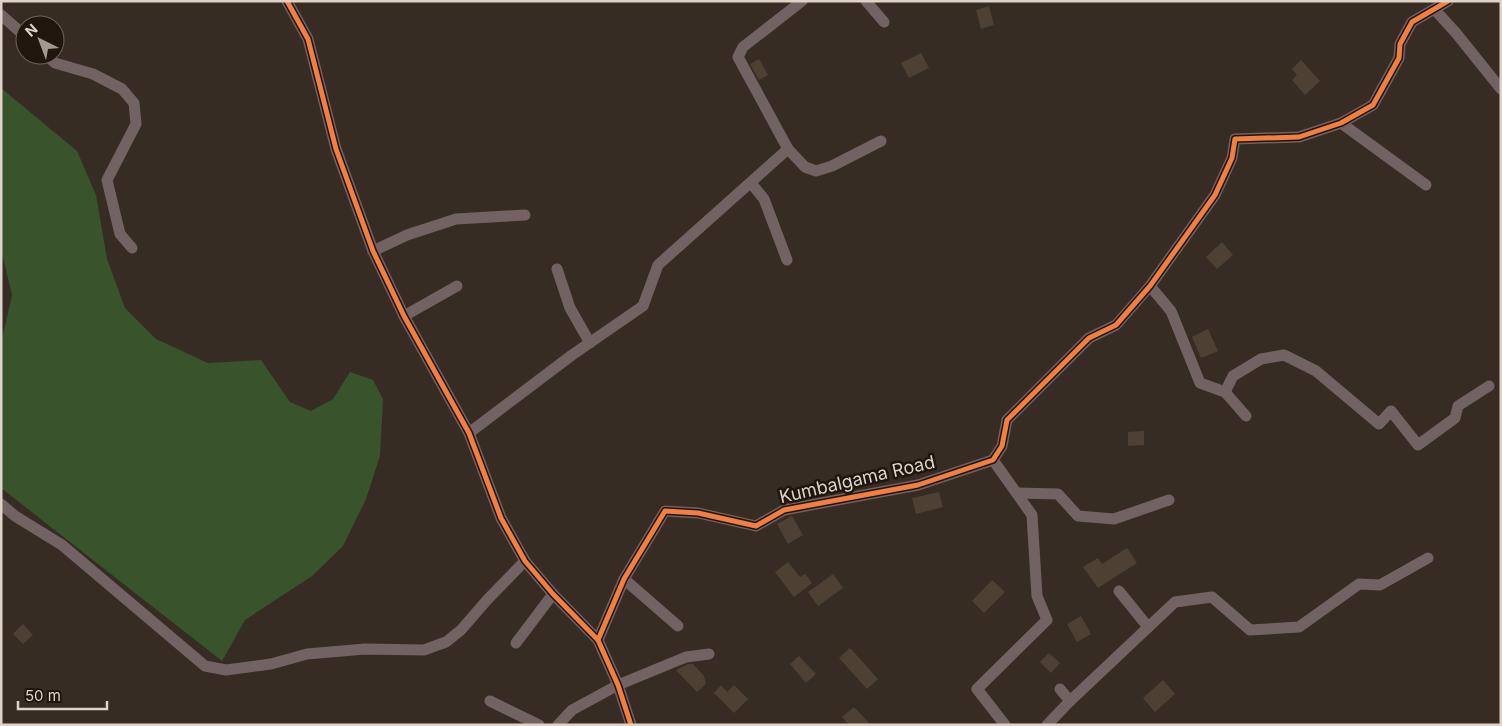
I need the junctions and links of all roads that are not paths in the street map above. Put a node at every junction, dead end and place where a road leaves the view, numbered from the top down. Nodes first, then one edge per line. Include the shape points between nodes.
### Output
1 (287, 1) edge
2 (802, 1) edge
3 (866, 1) edge
4 (1448, 1) edge
5 (1435, 10) junction
6 (1, 15) edge
7 (884, 22) dead end
8 (15, 27) edge
9 (59, 65) edge
10 (1501, 90) edge
11 (1342, 123) junction
12 (881, 141) dead end
13 (788, 149) junction
14 (751, 183) junction
15 (1426, 184) dead end
16 (525, 215) dead end
17 (132, 248) dead end
18 (373, 251) junction
19 (787, 260) dead end
20 (556, 269) dead end
21 (457, 286) dead end
22 (1150, 286) junction
23 (404, 316) junction
24 (590, 343) junction
25 (1489, 386) dead end
26 (1225, 392) junction
27 (1246, 416) dead end
28 (469, 433) junction
29 (993, 460) junction
30 (1017, 493) junction
31 (1169, 500) dead end
32 (1, 504) edge
33 (1428, 558) dead end
34 (525, 562) junction
35 (624, 579) junction
36 (1119, 591) dead end
37 (553, 594) junction
38 (678, 626) dead end
39 (1148, 627) junction
40 (598, 640) junction
41 (516, 643) dead end
42 (709, 654) dead end
43 (618, 685) junction
44 (1060, 689) dead end
45 (490, 701) dead end
46 (1070, 701) junction
47 (539, 725) edge
48 (558, 725) edge
49 (631, 725) edge
50 (1005, 725) edge
51 (1047, 725) edge

1 - 18 street via 308,39 336,149
2 - 13 street via 743,47 738,57
3 - 7 street
4 - 5 street
5 - 10 street
5 - 11 street via 1412,22 1400,44 1399,58 1373,105
6 - 8 street
9 - 17 street via 93,74 122,89 134,103 136,124 107,180 120,234
11 - 15 street
11 - 22 street via 1299,137 1236,139 1232,158 1215,195
12 - 13 street via 816,171 805,167
13 - 14 street
14 - 19 street via 764,199
14 - 24 street via 658,265 643,306
16 - 18 street via 456,219 406,235
18 - 23 street
20 - 24 street via 570,308
21 - 23 street
22 - 26 street via 1171,311 1200,383
22 - 29 street via 1116,325 1089,338 1006,420 1002,446
23 - 28 street
24 - 28 street
25 - 26 street via 1458,406 1455,418 1418,445 1391,411 1379,424 1316,371 1284,356 1261,359 1233,376
26 - 27 street
28 - 34 street via 501,518
29 - 30 street
29 - 35 street, Kumbalgama Road via 918,485 784,510 756,526 698,513 665,511
30 - 31 street via 1058,494 1078,516 1114,519
30 - 50 street via 1032,515 1037,596 1047,620 978,689
32 - 34 street via 14,516 62,545 205,666 226,670 271,664 307,654 365,648 424,650 446,642 461,630
33 - 39 street via 1380,585 1359,584 1299,627 1250,630 1212,597 1175,602
34 - 37 street
35 - 38 street
35 - 40 street, Kumbalgama Road
36 - 39 street
37 - 40 street
37 - 41 street
39 - 46 street
40 - 43 street
42 - 43 street via 686,657
43 - 48 street via 572,710
43 - 49 street
44 - 46 street
45 - 47 street
46 - 51 street

